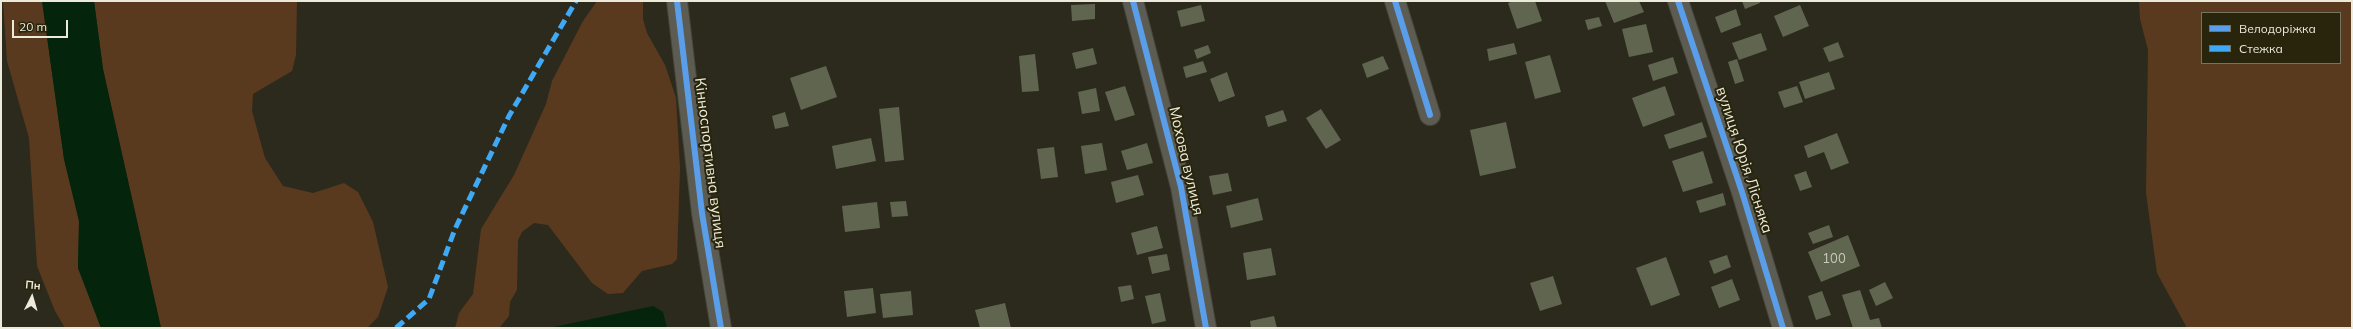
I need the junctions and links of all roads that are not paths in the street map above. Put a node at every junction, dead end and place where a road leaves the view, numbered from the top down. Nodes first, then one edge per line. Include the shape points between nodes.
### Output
1 (677, 1) edge
2 (1133, 1) edge
3 (1395, 1) edge
4 (1678, 1) edge
5 (1430, 115) dead end
6 (721, 328) edge
7 (1206, 328) edge
8 (1783, 328) edge

1 - 6 street, Кінноспортивна вулиця via 702,213
2 - 7 street, Мохова вулиця via 1181,187
3 - 5 street
4 - 8 street, вулиця Юрія Лісняка via 1742,192

